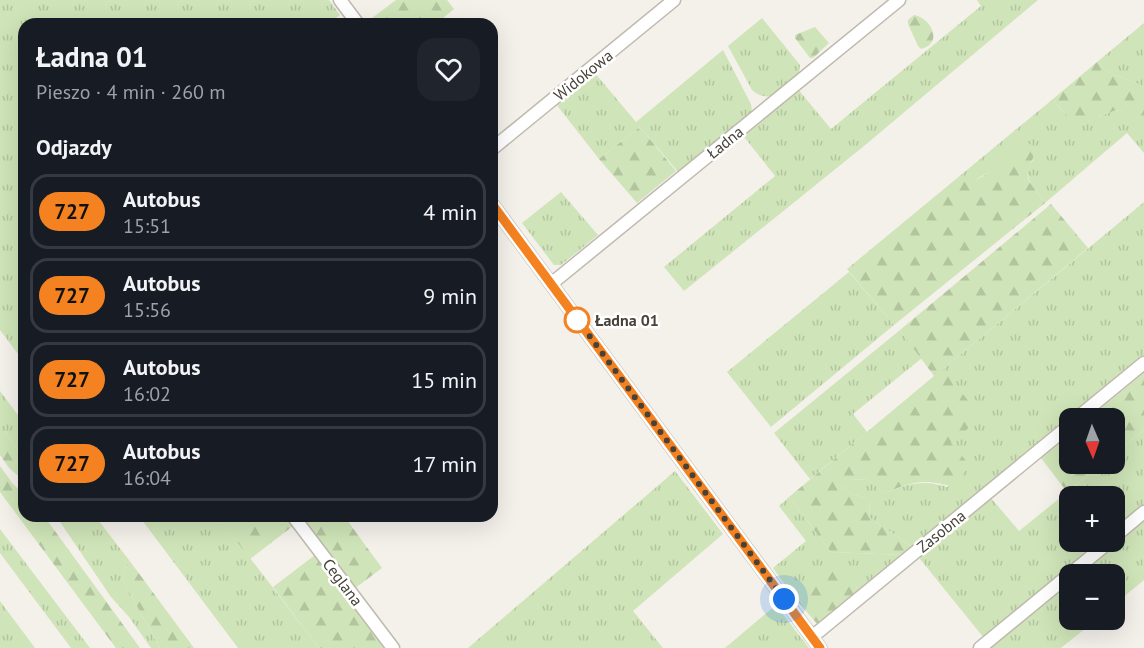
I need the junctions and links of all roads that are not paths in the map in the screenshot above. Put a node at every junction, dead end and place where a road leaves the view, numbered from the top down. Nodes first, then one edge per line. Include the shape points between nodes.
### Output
1 (340, 0) edge
2 (674, 0) edge
3 (899, 0) edge
4 (354, 18) edge
5 (498, 144) edge
6 (498, 212) edge
7 (551, 284) junction
8 (1144, 363) edge
9 (1089, 408) edge
10 (1059, 434) edge
11 (1144, 512) edge
12 (298, 522) edge
13 (1125, 528) edge
14 (1097, 552) edge
15 (812, 637) junction
16 (393, 648) edge
17 (820, 648) edge
18 (980, 648) edge

1 - 4 street
2 - 5 street, Widokowa
3 - 7 street, Ładna
6 - 7 street
7 - 15 street
8 - 9 street
10 - 15 street, Zasobna
11 - 13 street
12 - 16 street, Ceglana
14 - 18 street
15 - 17 street

